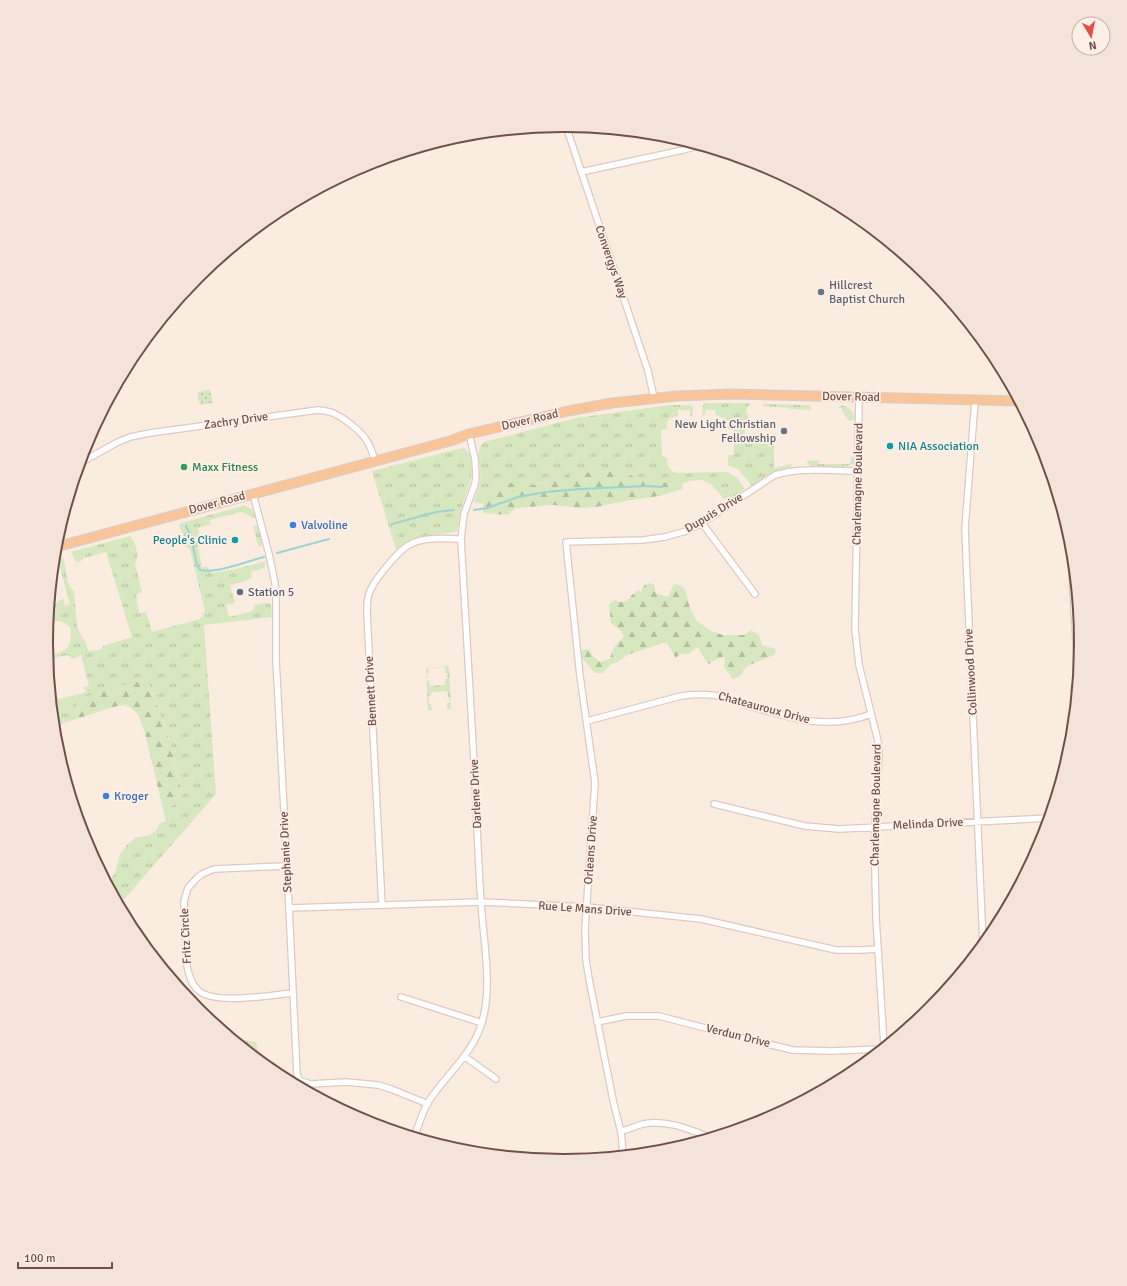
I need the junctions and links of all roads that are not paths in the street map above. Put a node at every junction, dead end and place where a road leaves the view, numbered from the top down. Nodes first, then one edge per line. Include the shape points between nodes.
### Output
1 (568, 132) edge
2 (689, 148) edge
3 (581, 172) junction
4 (654, 398) junction
5 (859, 398) junction
6 (975, 401) junction
7 (1013, 401) edge
8 (469, 434) junction
9 (88, 458) edge
10 (375, 461) junction
11 (858, 471) junction
12 (253, 494) junction
13 (702, 522) junction
14 (461, 539) junction
15 (566, 542) joint
16 (63, 545) edge
17 (755, 594) dead end
18 (871, 714) junction
19 (586, 721) junction
20 (714, 804) dead end
21 (1043, 818) edge
22 (978, 822) junction
23 (875, 827) junction
24 (287, 866) junction
25 (481, 902) junction
26 (382, 905) junction
27 (587, 907) junction
28 (289, 908) junction
29 (983, 935) edge
30 (878, 949) junction
31 (293, 993) junction
32 (400, 997) dead end
33 (597, 1022) junction
34 (482, 1023) junction
35 (884, 1040) edge
36 (872, 1049) edge
37 (464, 1056) junction
38 (299, 1079) edge
39 (496, 1079) dead end
40 (303, 1082) edge
41 (428, 1104) junction
42 (416, 1131) edge
43 (622, 1131) junction
44 (702, 1134) edge
45 (623, 1150) edge

1 - 3 street, Convergys Way
2 - 3 street
3 - 4 street, Convergys Way via 648,371
4 - 5 main road, Dover Road via 731,394
4 - 8 main road, Dover Road via 568,411
5 - 6 main road, Dover Road
5 - 11 street, Charlemagne Boulevard
6 - 7 main road, Dover Road
6 - 22 street, Collinwood Drive via 965,528
8 - 10 main road, Dover Road
8 - 14 street, Darlene Drive via 476,476 464,514
9 - 10 street, Zachry Drive via 130,437 318,410 332,412 360,433 370,445
10 - 12 main road, Dover Road
11 - 13 street, Dupuis Drive via 783,472
11 - 18 street, Charlemagne Boulevard via 854,629 859,665
12 - 16 main road, Dover Road
12 - 24 street, Stephanie Drive via 275,583 276,660
13 - 15 street, Dupuis Drive via 686,531 665,537
13 - 17 street
14 - 25 street, Darlene Drive
14 - 26 street, Bennett Drive via 425,540 409,544 371,587 368,599
15 - 19 street, Orleans Drive
18 - 19 street, Chateauroux Drive via 839,722 804,721 712,694 695,694
18 - 23 street, Charlemagne Boulevard via 879,756
19 - 27 street, Orleans Drive via 595,786
20 - 23 street, Melinda Drive via 804,826 839,829
21 - 22 street, Melinda Drive
22 - 23 street, Melinda Drive
22 - 29 street, Collinwood Drive
23 - 30 street, Charlemagne Boulevard
24 - 28 street, Stephanie Drive
24 - 31 street, Fritz Circle via 214,869 197,878 188,888 184,901 187,966 192,984 206,995 229,999
25 - 26 street, Rue Le Mans Drive
25 - 27 street, Rue Le Mans Drive
25 - 34 street, Darlene Drive via 487,985
26 - 28 street, Rue Le Mans Drive
27 - 30 street, Rue Le Mans Drive via 701,919 836,950
27 - 33 street, Orleans Drive via 586,960
28 - 31 street, Stephanie Drive
30 - 35 street, Charlemagne Boulevard
31 - 38 street, Stephanie Drive
32 - 34 street
33 - 36 street, Verdun Drive via 626,1016 659,1016 794,1050
33 - 43 street, Orleans Drive
34 - 37 street, Darlene Drive
37 - 39 street
37 - 41 street, Darlene Drive
40 - 41 street, Stephanie Drive via 378,1085
41 - 42 street, Darlene Drive
43 - 44 street via 644,1124 664,1124 683,1127
43 - 45 street, Orleans Drive

